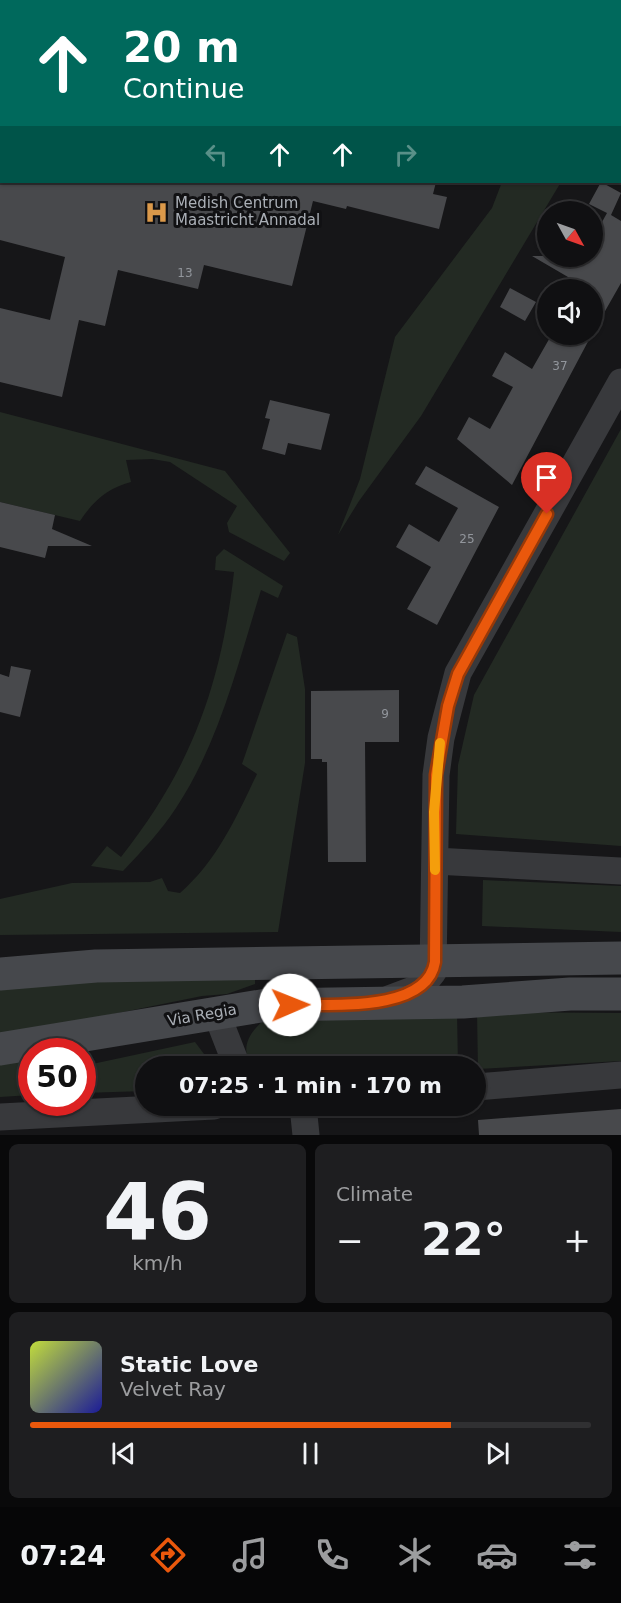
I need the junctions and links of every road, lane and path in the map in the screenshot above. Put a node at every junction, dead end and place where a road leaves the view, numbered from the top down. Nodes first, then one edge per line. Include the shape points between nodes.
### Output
1 (621, 382) edge
2 (435, 861) junction
3 (621, 870) edge
4 (621, 958) edge
5 (435, 962) junction
6 (0, 974) edge
7 (621, 994) edge
8 (378, 1003) junction
9 (216, 1012) junction
10 (0, 1049) edge
11 (233, 1056) edge
12 (621, 1075) edge
13 (486, 1086) edge
14 (135, 1110) edge
15 (304, 1116) edge
16 (0, 1117) edge
17 (306, 1135) edge

1 - 2 street via 458,674 436,775
2 - 3 street
2 - 5 street
4 - 5 main road
5 - 6 main road via 96,966
5 - 8 street via 434,972 426,983
7 - 8 main road, Via Regia
8 - 9 main road, Via Regia via 267,1005
9 - 10 main road, Via Regia
9 - 11 street
12 - 13 street
14 - 16 street
15 - 17 street

